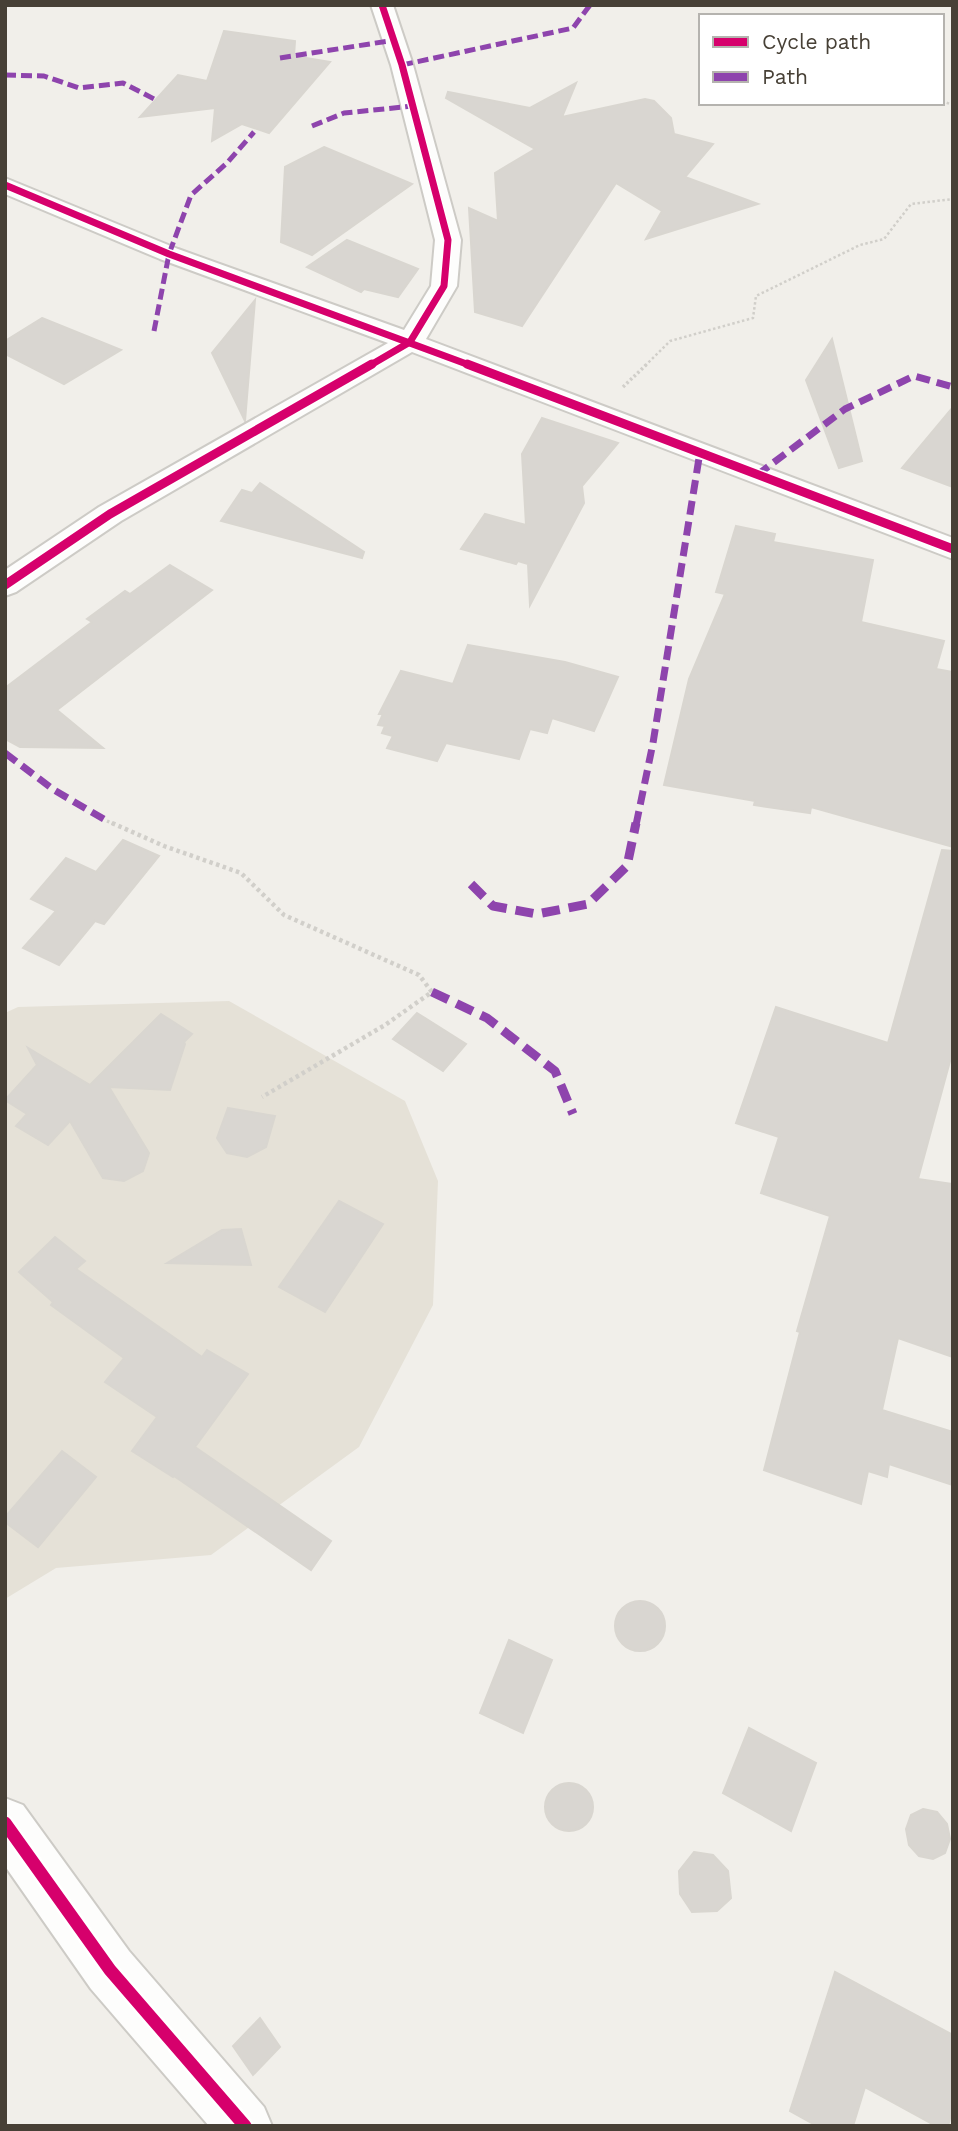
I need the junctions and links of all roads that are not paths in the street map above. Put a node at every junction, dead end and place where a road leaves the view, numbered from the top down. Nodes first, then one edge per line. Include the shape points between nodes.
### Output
1 (382, 5) edge
2 (5, 185) edge
3 (410, 342) junction
4 (953, 549) edge
5 (5, 584) edge
6 (5, 1823) edge
7 (245, 2126) edge

1 - 3 street via 448,240 444,286
2 - 3 street via 169,254
3 - 4 street
3 - 5 street via 110,514
6 - 7 street via 110,1970

